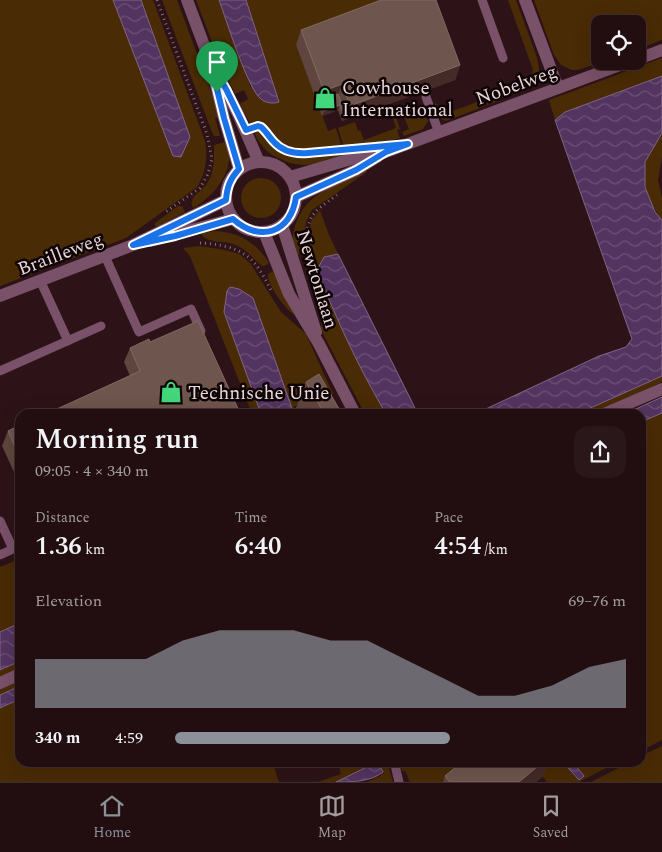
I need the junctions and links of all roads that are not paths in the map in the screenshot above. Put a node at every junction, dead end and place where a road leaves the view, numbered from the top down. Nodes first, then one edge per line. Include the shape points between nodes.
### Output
1 (188, 0) edge
2 (482, 0) edge
3 (525, 0) edge
4 (662, 50) edge
5 (646, 56) edge
6 (503, 58) dead end
7 (211, 64) junction
8 (607, 70) edge
9 (558, 88) junction
10 (426, 97) dead end
11 (438, 132) junction
12 (386, 152) junction
13 (259, 162) junction
14 (239, 169) junction
15 (290, 177) junction
16 (296, 197) junction
17 (226, 200) junction
18 (233, 219) junction
19 (282, 225) junction
20 (264, 232) junction
21 (133, 245) junction
22 (105, 256) junction
23 (40, 280) junction
24 (0, 296) edge
25 (101, 326) dead end
26 (203, 336) edge
27 (68, 341) junction
28 (319, 344) junction
29 (0, 371) edge
30 (662, 389) edge
31 (352, 409) edge
32 (616, 409) edge
33 (0, 521) edge
34 (0, 555) edge
35 (15, 676) edge
36 (0, 683) edge
37 (395, 767) edge
38 (399, 782) edge

1 - 7 street
2 - 6 lane
3 - 9 street
4 - 5 street
7 - 13 street
7 - 14 street
8 - 9 street, Nobelweg
9 - 11 street, Nobelweg
10 - 11 lane
11 - 12 street, Nobelweg
12 - 15 street, Nobelweg
12 - 16 street, Nobelweg via 356,170
13 - 14 street
13 - 15 street via 271,163
14 - 17 street via 231,178
15 - 16 street
16 - 19 street via 295,207
17 - 18 street
17 - 21 street, Brailleweg
18 - 20 street via 243,228
18 - 21 street, Brailleweg
19 - 20 street
19 - 28 street, Newtonlaan
20 - 28 street, Newtonlaan via 290,294
21 - 22 street, Brailleweg
22 - 23 street, Brailleweg
22 - 26 lane via 139,332 191,309
23 - 24 street, Brailleweg
23 - 27 lane
25 - 27 lane
27 - 29 lane
28 - 31 street, Newtonlaan
30 - 32 street
33 - 34 lane via 13,549
35 - 36 street
37 - 38 lane

